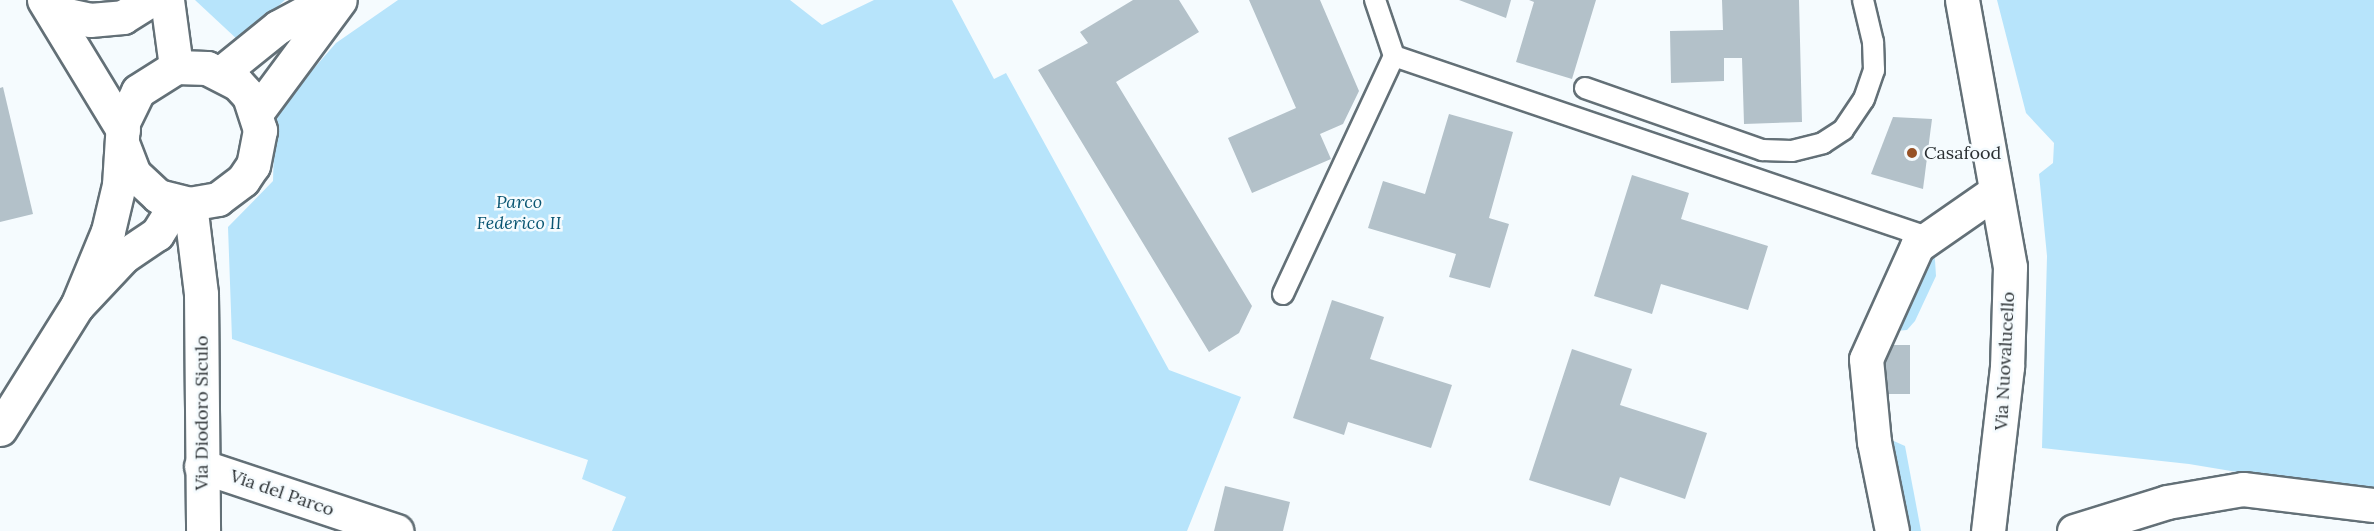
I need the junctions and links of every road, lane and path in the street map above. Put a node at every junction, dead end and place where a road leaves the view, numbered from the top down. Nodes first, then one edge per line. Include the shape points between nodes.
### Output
1 (150, 0) edge
2 (167, 0) edge
3 (328, 0) edge
4 (340, 0) edge
5 (1374, 0) edge
6 (1863, 0) edge
7 (1962, 0) edge
8 (49, 6) edge
9 (1394, 56) junction
10 (91, 73) junction
11 (221, 73) junction
12 (162, 74) junction
13 (1585, 88) dead end
14 (257, 112) junction
15 (122, 136) junction
16 (1996, 191) junction
17 (229, 192) junction
18 (183, 204) junction
19 (1927, 237) junction
20 (201, 294) junction
21 (1283, 294) dead end
22 (77, 306) junction
23 (0, 429) edge
24 (201, 466) junction
25 (2374, 505) edge
26 (203, 531) edge
27 (396, 531) edge
28 (1892, 531) edge
29 (1988, 531) edge
30 (2074, 531) edge

1 - 8 street via 123,17 90,20
2 - 12 street
3 - 11 street via 278,27
4 - 14 street
5 - 9 lane
6 - 13 lane via 1873,42 1874,70 1864,99 1843,130 1823,143 1792,152 1762,150
7 - 16 street, Via Nuovalucello
8 - 10 street
9 - 19 lane
9 - 21 lane
10 - 12 street via 125,83
10 - 15 street
11 - 12 street
11 - 14 street via 249,96
12 - 15 street via 129,104
14 - 17 street via 260,130 253,165
15 - 18 street via 134,174 158,196
15 - 22 street via 108,231
16 - 19 street
16 - 29 street, Via Nuovalucello via 2010,267 2008,356 1999,472
17 - 18 street
17 - 20 street via 210,233
18 - 20 street
18 - 22 street via 157,234 124,256
19 - 28 street via 1917,246 1866,359 1874,442
20 - 24 street, Via Diodoro Siculo
22 - 23 street
24 - 26 street, Via Diodoro Siculo
24 - 27 street, Via del Parco
25 - 30 street via 2243,489 2167,502

